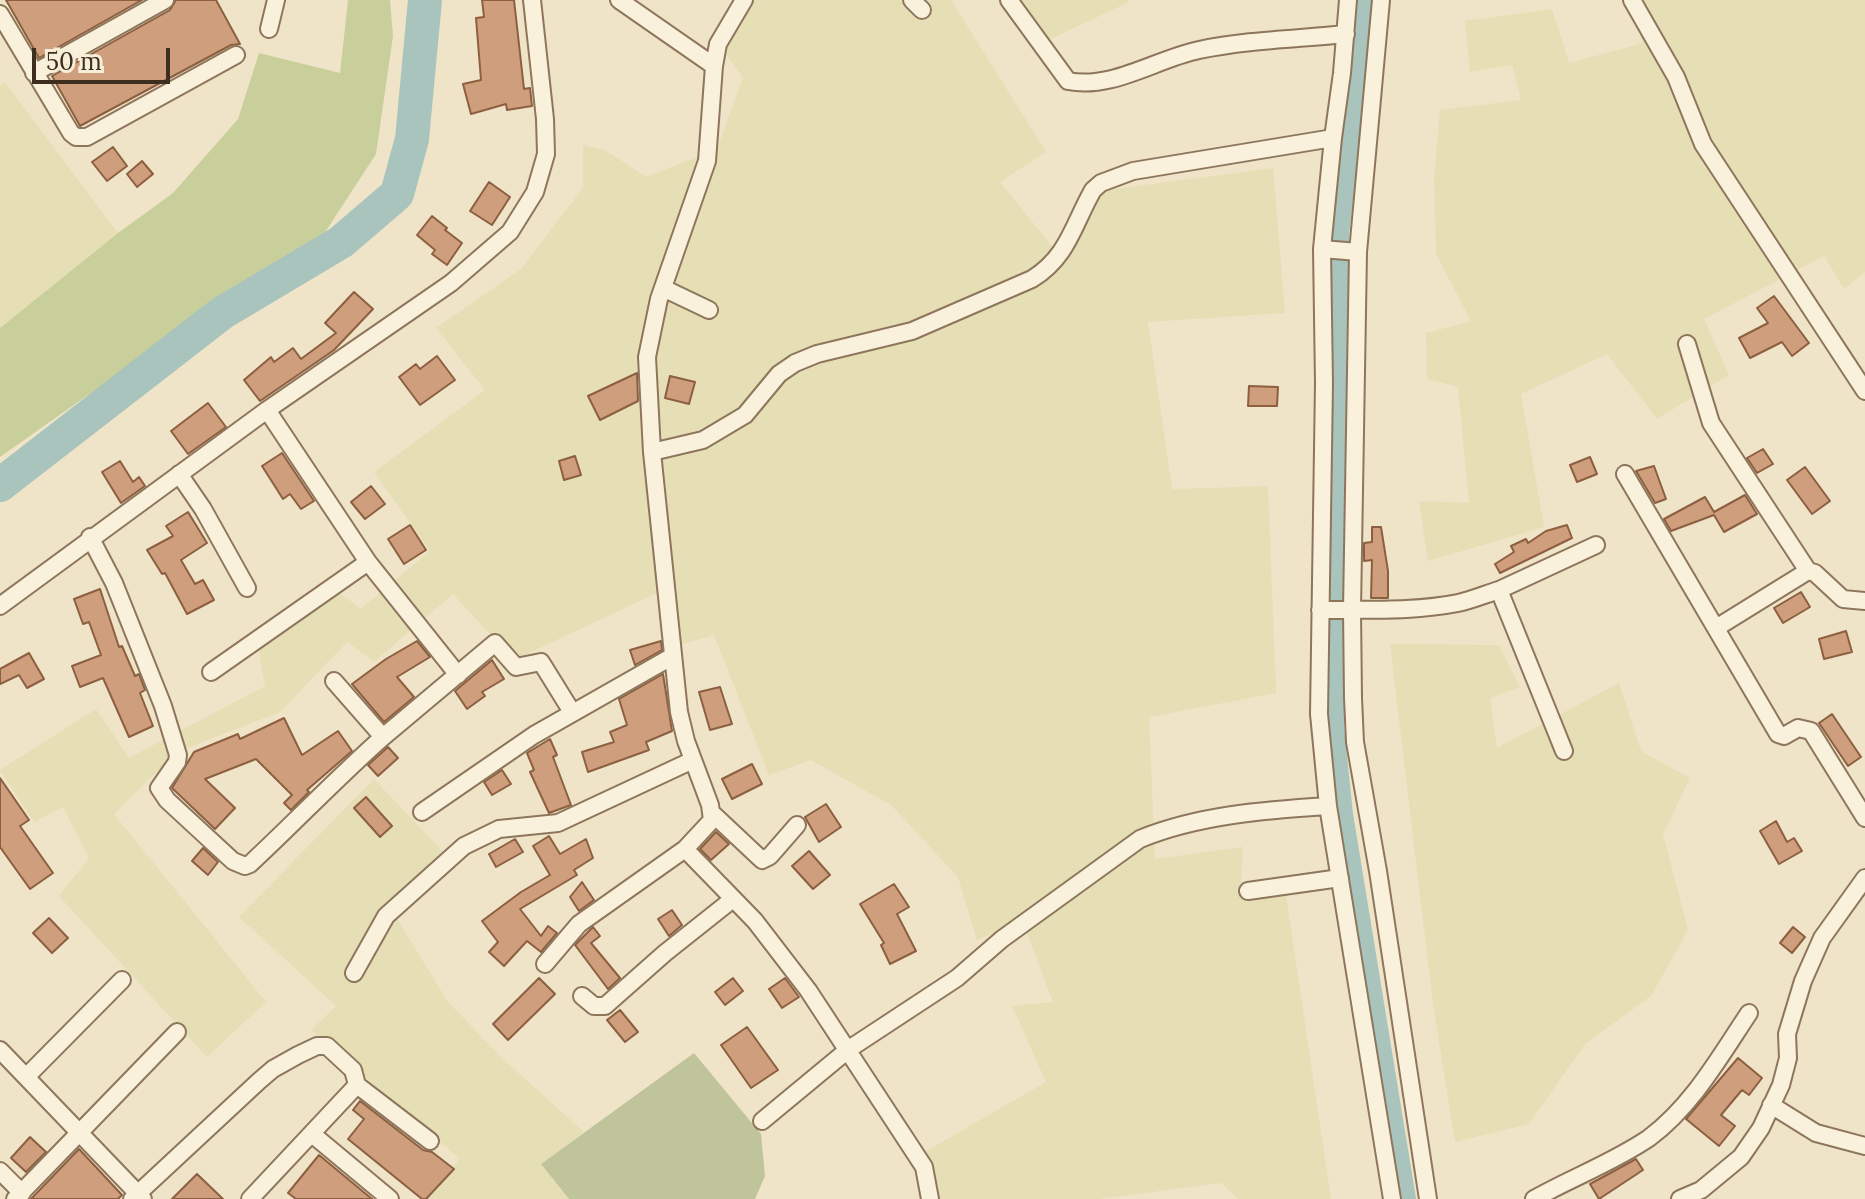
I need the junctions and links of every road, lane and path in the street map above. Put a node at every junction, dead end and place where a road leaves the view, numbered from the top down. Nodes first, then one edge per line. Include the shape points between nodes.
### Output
1 (165, 0) edge
2 (276, 0) edge
3 (532, 0) edge
4 (619, 0) edge
5 (744, 0) edge
6 (1009, 0) edge
7 (1348, 0) edge
8 (1381, 0) edge
9 (1632, 0) edge
10 (0, 14) edge
11 (269, 29) dead end
12 (1346, 34) junction
13 (236, 55) dead end
14 (714, 66) junction
15 (34, 73) junction
16 (1359, 74) junction
17 (1333, 138) junction
18 (1326, 249) junction
19 (1354, 252) junction
20 (663, 288) junction
21 (709, 310) dead end
22 (1687, 344) dead end
23 (1865, 391) edge
24 (267, 410) junction
25 (652, 452) junction
26 (179, 474) junction
27 (1625, 474) dead end
28 (90, 537) junction
29 (1596, 545) dead end
30 (368, 562) junction
31 (1808, 571) junction
32 (247, 588) dead end
33 (1499, 590) junction
34 (1865, 601) edge
35 (0, 606) edge
36 (1336, 610) junction
37 (1716, 628) junction
38 (673, 656) junction
39 (211, 672) dead end
40 (458, 675) junction
41 (334, 681) dead end
42 (572, 712) junction
43 (383, 737) junction
44 (1564, 751) dead end
45 (693, 760) junction
46 (1328, 806) junction
47 (422, 812) dead end
48 (713, 814) junction
49 (1865, 818) edge
50 (797, 825) dead end
51 (685, 849) junction
52 (1340, 878) junction
53 (1865, 878) edge
54 (1248, 891) dead end
55 (733, 899) junction
56 (545, 964) dead end
57 (354, 973) dead end
58 (122, 980) dead end
59 (582, 996) dead end
60 (1749, 1013) dead end
61 (177, 1032) dead end
62 (849, 1049) junction
63 (0, 1050) edge
64 (26, 1077) junction
65 (357, 1085) junction
66 (1771, 1105) junction
67 (762, 1121) dead end
68 (79, 1132) junction
69 (312, 1134) junction
70 (430, 1141) dead end
71 (1865, 1146) edge
72 (0, 1171) edge
73 (18, 1196) edge
74 (138, 1197) edge
75 (256, 1197) edge
76 (390, 1199) edge
77 (930, 1199) edge
78 (1392, 1199) edge
79 (1428, 1199) edge
80 (1534, 1199) edge
81 (1680, 1199) edge

1 - 15 street
2 - 11 street
3 - 24 street via 546,154 535,192 510,232 451,283
4 - 14 street
5 - 14 street via 718,44
6 - 12 street via 1068,81 1080,84 1196,51
7 - 12 street
8 - 16 street
9 - 23 street via 1676,77 1703,144
10 - 15 street
12 - 16 street
13 - 15 street via 87,137 71,133
14 - 20 street via 707,161
16 - 17 street
16 - 19 street
17 - 18 street
17 - 25 street via 1133,171 1101,183 1059,257 1032,279 912,331 795,363 734,422 703,440
18 - 19 street
18 - 36 street via 1324,383
19 - 36 street
20 - 21 street
20 - 25 street via 647,357
22 - 31 street via 1711,423
24 - 26 street
24 - 30 street
25 - 38 street
26 - 28 street
26 - 32 street
27 - 37 street
28 - 35 street
28 - 43 street via 114,583 178,755 159,788 239,864 250,864
29 - 33 street
30 - 39 street
30 - 40 street
31 - 34 street via 1843,599
31 - 37 street
33 - 36 street via 1459,603
33 - 44 street
36 - 46 street via 1319,714
36 - 79 street
37 - 49 street via 1778,734 1798,728 1811,731
38 - 42 street
38 - 45 street via 679,712
40 - 42 street via 495,643 516,667 541,662
40 - 43 street
41 - 43 street
42 - 47 street
45 - 48 street
45 - 57 street via 558,823 499,829 464,846 386,916
46 - 52 street
46 - 62 street via 1237,814 1140,839 957,978
48 - 50 street via 762,860
48 - 51 street
51 - 55 street
51 - 56 street via 579,924
52 - 54 street
52 - 78 street
53 - 66 street via 1822,938 1803,981 1787,1034 1788,1058
55 - 59 street via 605,1006 594,1006
55 - 62 street
58 - 64 street
60 - 80 street via 1699,1088 1672,1118 1647,1139
61 - 68 street
62 - 67 street
62 - 77 street via 924,1167
63 - 64 street
64 - 68 street
65 - 69 street
65 - 70 street
65 - 74 street via 353,1070 339,1055 317,1046 273,1069
66 - 71 street via 1816,1133
66 - 81 street via 1741,1157 1701,1190
68 - 73 street
68 - 74 street
69 - 75 street
69 - 76 street
72 - 73 street

